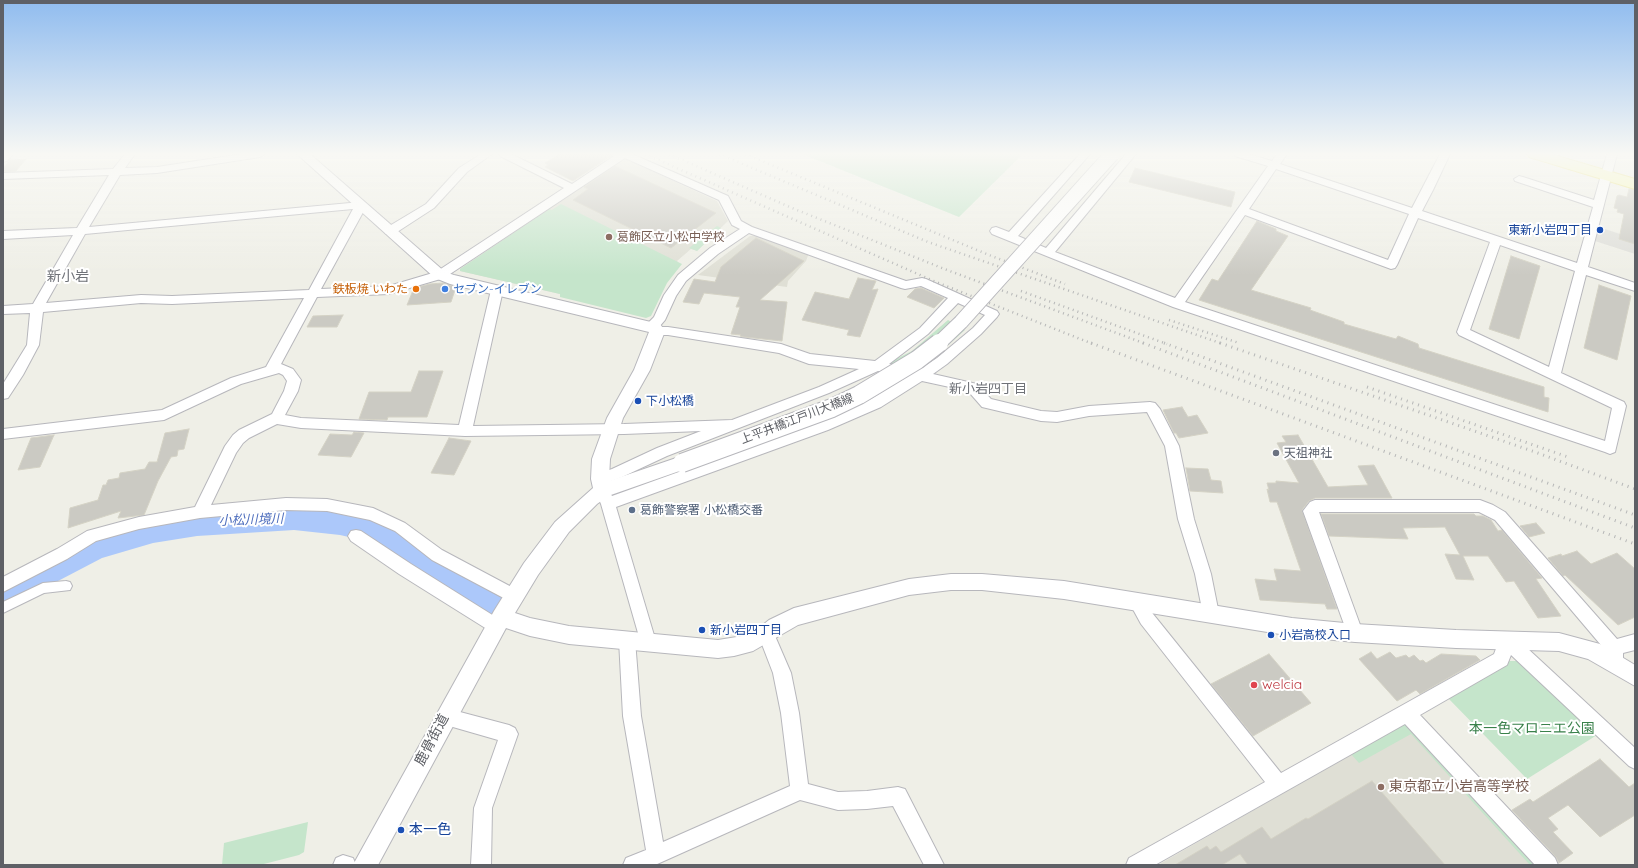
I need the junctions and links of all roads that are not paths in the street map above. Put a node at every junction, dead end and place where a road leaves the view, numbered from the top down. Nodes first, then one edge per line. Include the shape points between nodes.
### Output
1 (103, 195) edge
2 (349, 195) edge
3 (441, 195) edge
4 (562, 195) edge
5 (716, 195) edge
6 (1049, 195) edge
7 (1076, 195) edge
8 (1097, 195) edge
9 (1253, 195) edge
10 (1361, 195) edge
11 (1425, 195) edge
12 (1566, 195) edge
13 (1601, 195) edge
14 (361, 205) junction
15 (1598, 205) junction
16 (1242, 210) junction
17 (1415, 213) junction
18 (748, 229) junction
19 (81, 231) junction
20 (390, 231) junction
21 (996, 231) dead end
22 (3, 235) edge
23 (1011, 237) junction
24 (1496, 240) junction
25 (1048, 253) junction
26 (1581, 269) junction
27 (440, 275) junction
28 (1635, 287) edge
29 (497, 290) junction
30 (313, 293) junction
31 (956, 297) junction
32 (1177, 304) junction
33 (37, 308) junction
34 (3, 310) edge
35 (654, 329) junction
36 (877, 366) junction
37 (271, 370) junction
38 (1554, 374) junction
39 (920, 376) junction
40 (3, 394) edge
41 (278, 417) junction
42 (732, 425) junction
43 (611, 429) junction
44 (465, 431) junction
45 (3, 434) edge
46 (603, 491) junction
47 (200, 512) junction
48 (356, 536) dead end
49 (3, 585) edge
50 (66, 586) dead end
51 (513, 596) junction
52 (1137, 602) junction
53 (3, 608) edge
54 (1211, 614) junction
55 (498, 621) junction
56 (1355, 633) junction
57 (766, 634) junction
58 (627, 640) junction
59 (1507, 640) junction
60 (648, 642) junction
61 (1635, 642) edge
62 (1614, 655) junction
63 (1635, 676) edge
64 (1408, 713) junction
65 (445, 717) junction
66 (1635, 760) edge
67 (1279, 785) junction
68 (800, 791) junction
69 (656, 854) junction
70 (343, 865) edge
71 (346, 865) edge
72 (365, 865) edge
73 (481, 865) edge
74 (633, 865) edge
75 (934, 865) edge
76 (1136, 865) edge
77 (1548, 865) edge

1 - 19 street
2 - 14 street
3 - 20 street via 430,206
4 - 27 street
5 - 18 street via 724,198 736,224
6 - 23 street
7 - 46 street, 上平井橋江戸川大橋線, bridge via 961,322 923,356 859,395 832,408
8 - 25 street
9 - 16 street
10 - 17 street
11 - 17 street
12 - 15 street
13 - 15 street
14 - 19 street
14 - 20 street
14 - 30 street
15 - 26 street
16 - 17 street via 1392,265
16 - 32 street
17 - 24 street
18 - 31 street via 905,285 922,282
18 - 35 street via 714,251 682,278 670,295
19 - 22 street
19 - 33 street
20 - 27 street
21 - 23 street
23 - 25 street
24 - 26 street
24 - 38 street via 1463,332
25 - 32 street
26 - 28 street
26 - 38 street
27 - 29 street
27 - 30 street via 389,290
29 - 35 street
29 - 44 street
30 - 33 street via 172,300 142,299
30 - 37 street
31 - 36 street via 929,326
31 - 39 street via 993,314 961,344
32 - 38 street via 1610,448 1619,406
33 - 34 street
33 - 40 street via 32,345
35 - 36 street via 781,349 809,359
35 - 43 street via 642,370
36 - 39 street
36 - 42 street via 824,390
37 - 41 street via 280,368 288,372 294,380
37 - 45 street via 214,390 164,415
39 - 46 street via 876,403 852,414
39 - 54 street via 972,387 987,403 1046,416 1150,407 1172,446 1186,519
41 - 44 street via 281,420 300,423
41 - 47 street via 238,439 230,450
42 - 43 street
42 - 46 street via 662,452 617,473
43 - 44 street
43 - 46 street via 601,458
46 - 51 street, 上平井橋江戸川大橋線 via 591,499 562,528
46 - 60 street
47 - 49 street via 139,523 92,536
47 - 51 street via 286,504 327,505 373,514 400,527 437,555
48 - 55 street via 418,577
50 - 53 street via 42,588
51 - 55 street, 上平井橋江戸川大橋線
52 - 54 street
52 - 57 street via 982,582 931,584 909,587 794,618
52 - 67 street via 1147,619
54 - 56 street via 1292,627
55 - 58 street via 569,636
55 - 65 street, 鹿骨街道
56 - 59 street
56 - 62 street via 1310,511 1315,506 1480,506 1500,516
57 - 60 street via 734,647
57 - 68 street via 782,673
58 - 60 street
58 - 69 street via 632,716
59 - 62 street via 1559,642
59 - 64 street via 1501,659
59 - 66 street
61 - 62 street
62 - 63 street
64 - 67 street
64 - 77 street
65 - 72 street, 鹿骨街道
65 - 73 street via 509,734 484,808
67 - 76 street
68 - 69 street
68 - 75 street via 838,801 898,796
69 - 74 street
70 - 71 street

